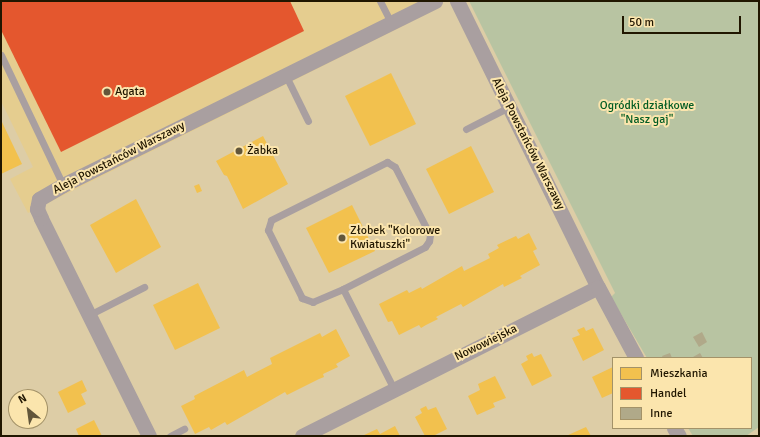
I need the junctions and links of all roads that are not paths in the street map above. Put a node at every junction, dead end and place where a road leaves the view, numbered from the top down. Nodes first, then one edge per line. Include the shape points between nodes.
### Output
1 (380, 1) edge
2 (436, 1) edge
3 (457, 1) edge
4 (391, 24) junction
5 (1, 55) edge
6 (286, 76) junction
7 (509, 107) junction
8 (308, 121) dead end
9 (466, 129) dead end
10 (63, 185) junction
11 (144, 287) dead end
12 (598, 287) junction
13 (343, 289) junction
14 (89, 315) junction
15 (635, 357) edge
16 (394, 389) junction
17 (184, 429) dead end
18 (150, 436) edge
19 (170, 436) edge
20 (302, 436) edge

1 - 4 lane
2 - 4 street, Aleja Powstańców Warszawy
3 - 7 street, Aleja Powstańców Warszawy
4 - 6 street, Aleja Powstańców Warszawy
5 - 10 lane
6 - 8 lane
6 - 10 street, Aleja Powstańców Warszawy
7 - 9 lane
7 - 12 street, Aleja Powstańców Warszawy
10 - 14 street, Aleja Powstańców Warszawy via 40,199 37,209
11 - 14 lane
12 - 15 street
12 - 16 street, Nowowiejska
13 - 13 lane via 425,247 429,242 430,235 395,167 387,162 271,220 268,230 302,298 313,302
13 - 16 lane
14 - 18 street, Aleja Powstańców Warszawy
16 - 20 street, Nowowiejska
17 - 19 lane

